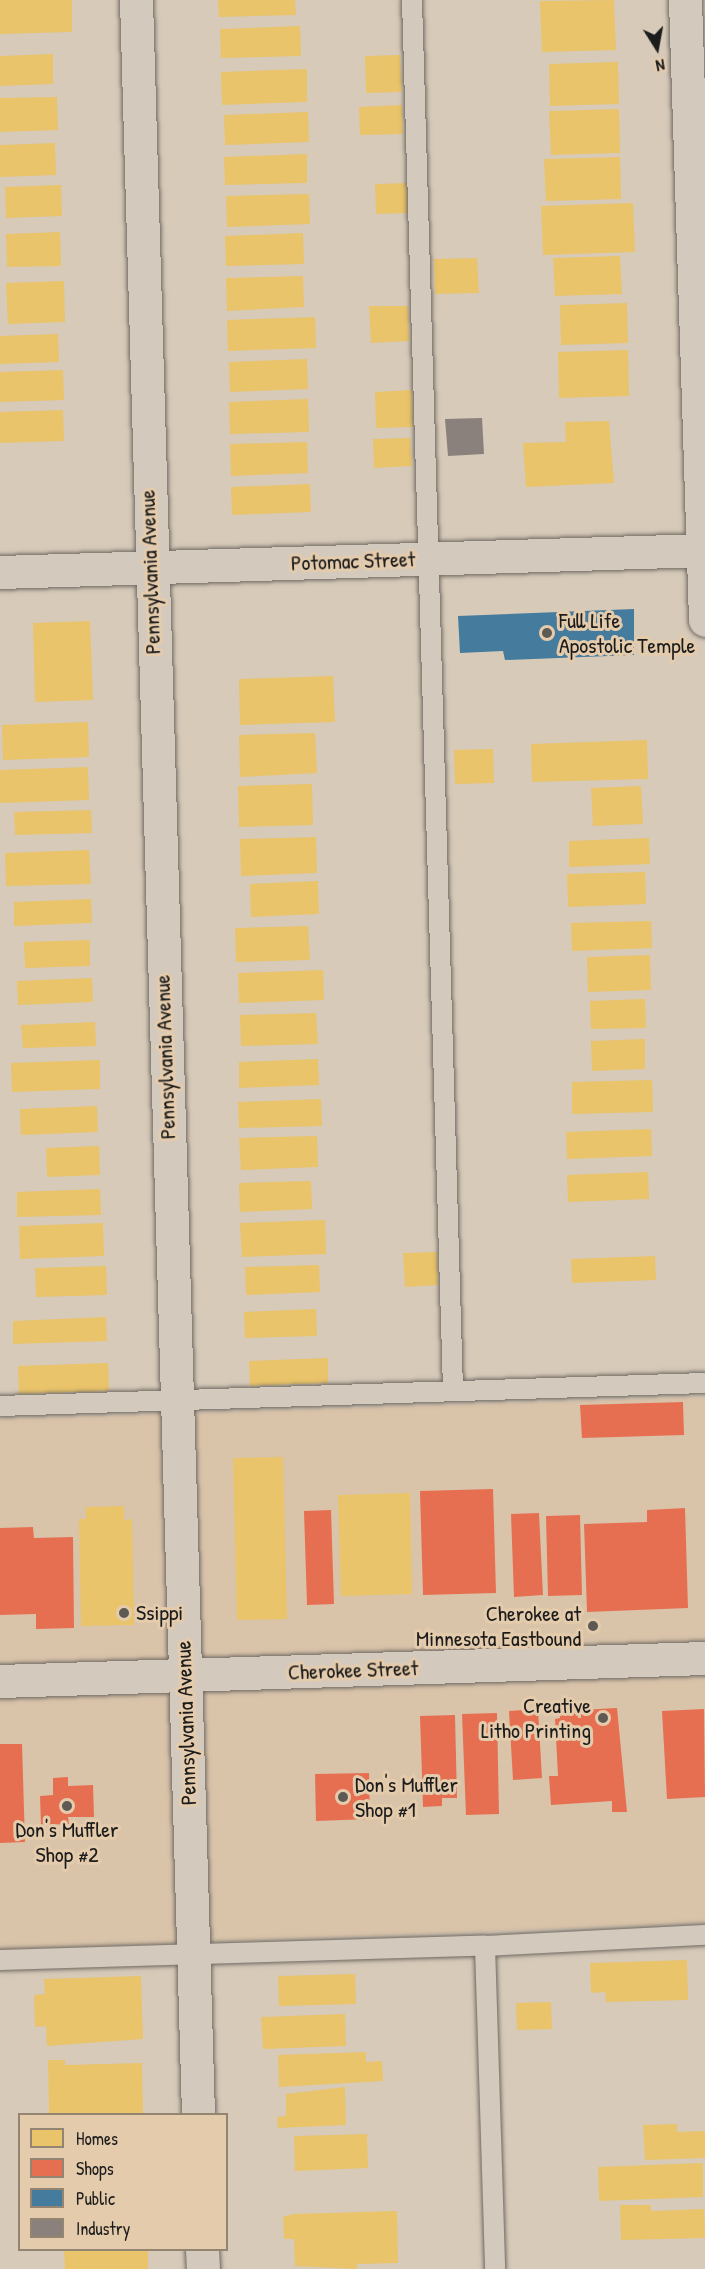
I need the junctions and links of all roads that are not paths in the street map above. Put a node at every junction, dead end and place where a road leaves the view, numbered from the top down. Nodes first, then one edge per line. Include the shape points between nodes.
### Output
1 (136, 0) edge
2 (412, 0) edge
3 (685, 0) edge
4 (704, 550) edge
5 (429, 559) junction
6 (150, 567) junction
7 (0, 572) edge
8 (705, 620) edge
9 (705, 1383) edge
10 (453, 1391) junction
11 (176, 1400) junction
12 (0, 1406) edge
13 (705, 1658) edge
14 (184, 1676) junction
15 (0, 1681) edge
16 (705, 1935) edge
17 (485, 1946) junction
18 (193, 1954) junction
19 (0, 1960) edge
20 (198, 2113) edge
21 (202, 2251) edge
22 (203, 2269) edge
23 (495, 2269) edge

1 - 6 street, Pennsylvania Avenue
2 - 5 lane
3 - 4 street
4 - 5 street, Potomac Street
4 - 8 street
5 - 6 street, Potomac Street
5 - 10 lane
6 - 7 street, Potomac Street
6 - 11 street, Pennsylvania Avenue
9 - 10 lane
10 - 11 lane
11 - 12 lane
11 - 14 street, Pennsylvania Avenue
13 - 14 street, Cherokee Street
14 - 15 street, Cherokee Street
14 - 18 street, Pennsylvania Avenue
16 - 17 lane
17 - 18 lane
17 - 23 lane
18 - 19 lane
18 - 20 street, Pennsylvania Avenue
21 - 22 street

